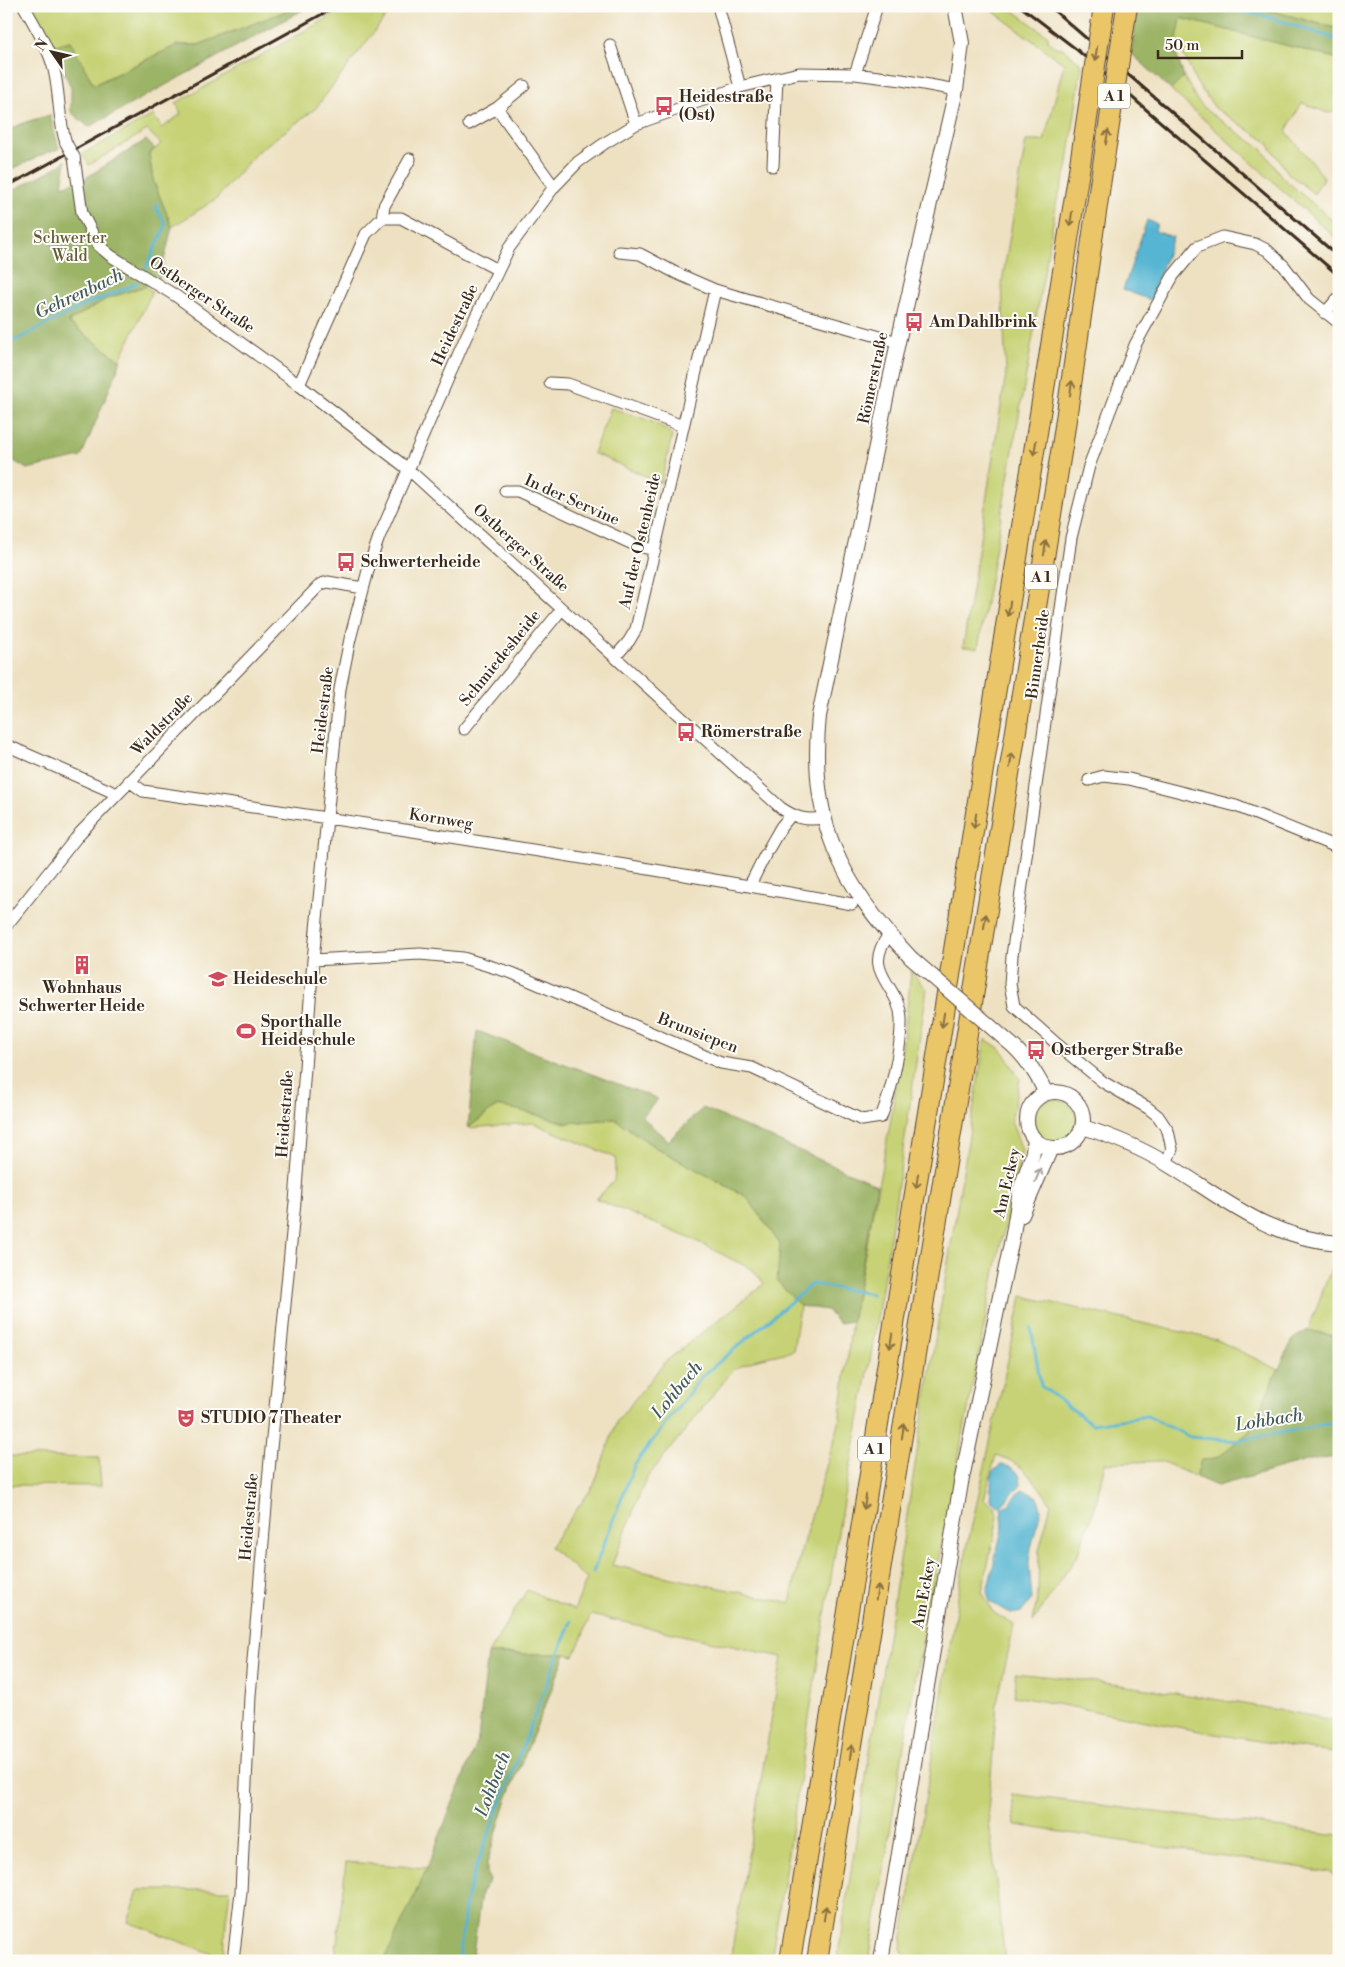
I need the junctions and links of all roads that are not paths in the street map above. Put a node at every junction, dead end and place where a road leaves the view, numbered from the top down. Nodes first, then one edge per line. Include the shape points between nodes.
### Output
1 (24, 6) edge
2 (718, 6) edge
3 (877, 6) edge
4 (955, 6) edge
5 (1104, 6) edge
6 (1127, 6) edge
7 (610, 45) dead end
8 (855, 74) junction
9 (777, 78) junction
10 (524, 86) dead end
11 (740, 87) junction
12 (956, 90) junction
13 (497, 108) junction
14 (469, 124) dead end
15 (636, 124) junction
16 (410, 159) dead end
17 (773, 166) dead end
18 (554, 187) junction
19 (382, 218) junction
20 (619, 252) dead end
21 (498, 270) junction
22 (715, 290) junction
23 (1339, 297) edge
24 (1325, 313) junction
25 (1339, 323) edge
26 (898, 342) junction
27 (550, 383) dead end
28 (299, 385) junction
29 (683, 426) junction
30 (408, 469) junction
31 (505, 491) dead end
32 (655, 550) junction
33 (363, 588) junction
34 (562, 609) junction
35 (615, 658) junction
36 (464, 729) dead end
37 (6, 745) edge
38 (1089, 780) dead end
39 (129, 781) junction
40 (118, 794) junction
41 (791, 815) junction
42 (327, 818) junction
43 (823, 818) junction
44 (1339, 848) edge
45 (750, 885) junction
46 (852, 904) dead end
47 (6, 926) edge
48 (889, 935) junction
49 (313, 960) junction
50 (1046, 1093) junction
51 (1082, 1127) junction
52 (1035, 1140) junction
53 (1051, 1148) junction
54 (1166, 1163) junction
55 (1013, 1234) junction
56 (1339, 1243) edge
57 (233, 1961) edge
58 (790, 1961) edge
59 (817, 1961) edge
60 (881, 1961) edge

1 - 28 street, Ostberger Straße, bridge via 54,68 62,132 74,157 82,213 98,245 176,296
2 - 11 street
3 - 8 street
4 - 12 street, Römerstraße via 962,43
5 -> 58 highway, A 1, bridge
59 -> 6 highway, A 1, bridge via 1063,440
7 - 15 street
8 - 9 street, Heidestraße via 799,73
8 - 12 street, Heidestraße
9 - 11 street, Heidestraße
9 - 17 street
10 - 13 street
11 - 15 street, Heidestraße
12 - 26 street, Römerstraße
13 - 14 street
13 - 18 street
15 - 18 street, Heidestraße via 578,162
16 - 19 street via 384,206
18 - 21 street, Heidestraße via 509,248
19 - 21 street via 401,218
19 - 28 street via 366,234
20 - 22 street via 640,254
21 - 30 street, Heidestraße
22 - 26 street
22 - 29 street, Auf der Ostenheide
23 - 24 street
24 - 25 street, Binnerheide
24 - 54 street, Binnerheide via 1267,250 1223,237 1197,247 1174,276 1135,344 1088,466 1071,538 1010,984 1014,1006 1051,1039 1104,1082 1158,1116 1168,1131 1172,1149
26 - 43 street, Römerstraße via 819,716 816,758
27 - 29 street via 568,384
28 - 30 street, Ostberger Straße
29 - 32 street, Auf der Ostenheide
30 - 33 street, Heidestraße via 379,537
30 - 34 street, Ostberger Straße
31 - 32 street, In der Servine via 518,491 636,546
32 - 35 street, Auf der Ostenheide via 636,629
33 - 39 street, Waldstraße via 328,582 321,584
33 - 42 street, Heidestraße via 340,689
34 - 35 street, Ostberger Straße
34 - 36 street, Schmiedesheide
35 - 41 street, Ostberger Straße
37 - 40 street
38 - 44 street via 1104,776 1129,779 1236,806
39 - 40 street, Waldstraße
39 - 42 street, Kornweg via 144,791
40 - 47 street, Waldstraße via 80,833
41 - 43 street via 810,820
41 - 45 street via 781,827
42 - 45 street, Kornweg
42 - 49 street, Heidestraße
43 - 48 street via 840,861 863,902
45 - 46 street, Kornweg
48 - 49 street, Brunsiepen via 878,954 878,965 900,1010 900,1034 889,1098 881,1117 862,1120 752,1068 721,1062 512,972 462,958 420,954
48 - 50 street, bridge via 1026,1059
49 - 57 street, Heidestraße via 296,1202 250,1696 241,1892
50 - 51 street via 1061,1093 1075,1099 1082,1112
50 - 52 street via 1031,1104 1028,1113 1029,1132
51 - 53 street via 1067,1146
51 - 54 street
52 - 53 street
52 - 55 street, Am Eckey via 1020,1190
55 -> 53 street, Am Eckey
54 - 56 street via 1220,1200 1272,1228
55 - 60 street, Am Eckey via 960,1483

